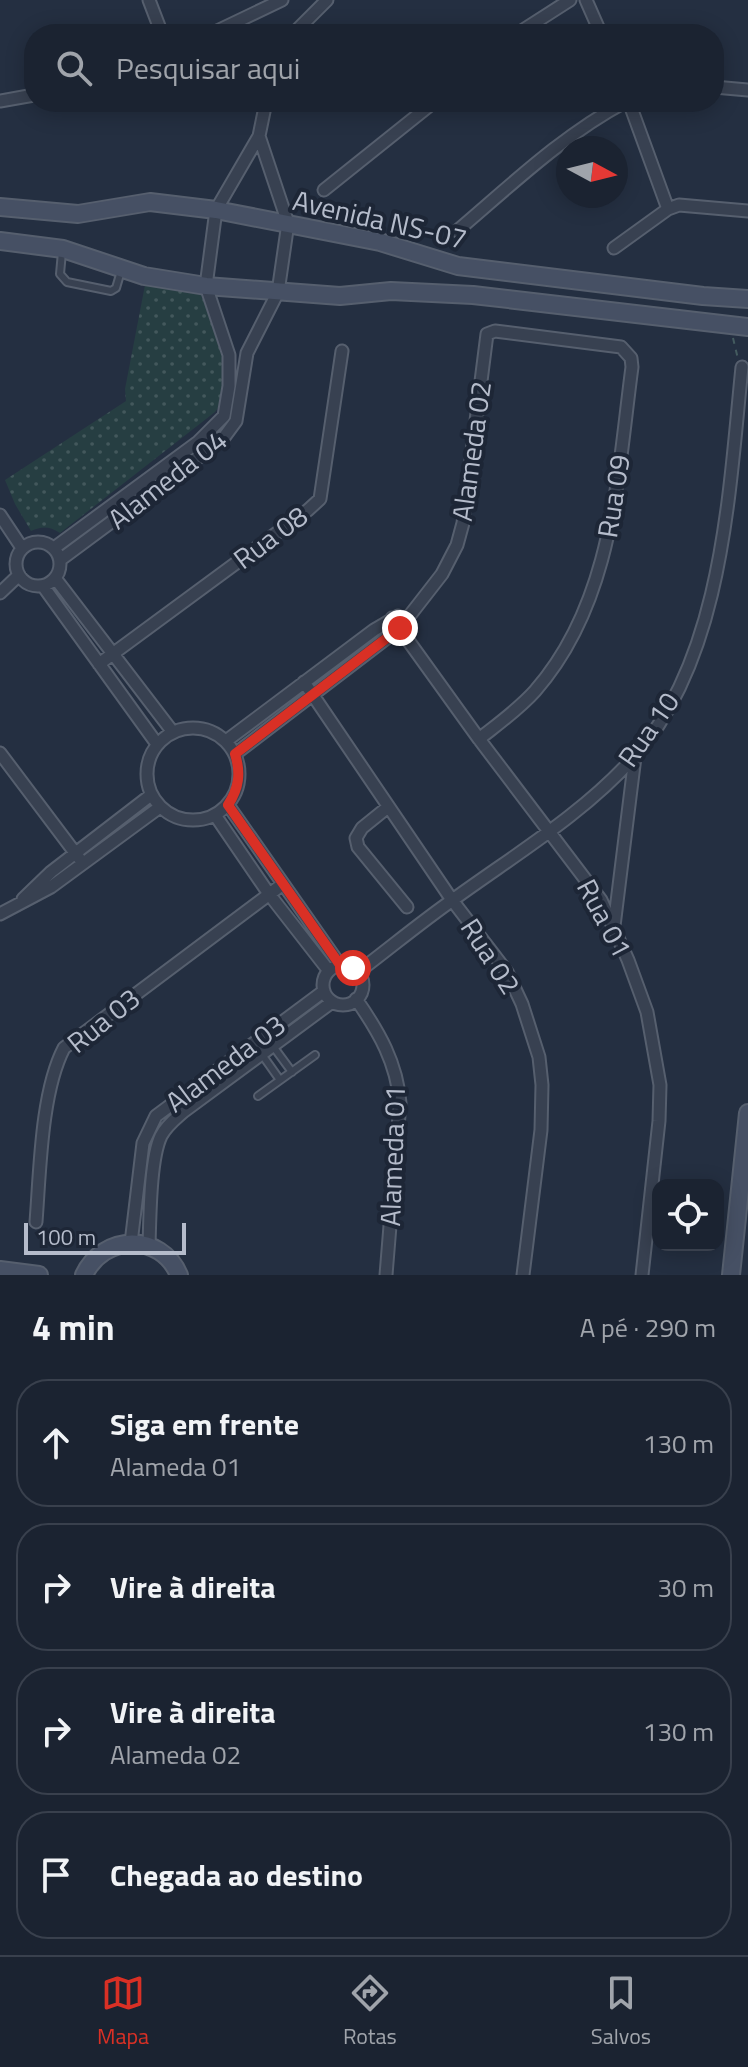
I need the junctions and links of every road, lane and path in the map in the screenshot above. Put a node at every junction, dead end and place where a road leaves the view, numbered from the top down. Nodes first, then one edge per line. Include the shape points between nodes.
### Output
1 (149, 0) edge
2 (282, 0) edge
3 (327, 0) edge
4 (570, 0) edge
5 (586, 0) edge
6 (158, 24) edge
7 (232, 24) edge
8 (303, 24) edge
9 (533, 24) edge
10 (597, 24) edge
11 (724, 88) edge
12 (748, 90) edge
13 (24, 97) edge
14 (0, 101) edge
15 (264, 112) edge
16 (422, 112) edge
17 (606, 112) edge
18 (631, 112) edge
19 (259, 136) junction
20 (324, 190) dead end
21 (0, 207) edge
22 (668, 209) junction
23 (216, 210) junction
24 (748, 211) edge
25 (288, 223) junction
26 (457, 231) dead end
27 (0, 241) edge
28 (614, 248) dead end
29 (63, 249) junction
30 (121, 269) junction
31 (206, 286) junction
32 (278, 292) junction
33 (748, 299) edge
34 (742, 326) edge
35 (489, 333) joint
36 (342, 351) dead end
37 (742, 367) joint
38 (121, 498) junction
39 (107, 507) junction
40 (130, 509) junction
41 (0, 515) edge
42 (116, 520) junction
43 (22, 548) junction
44 (54, 548) junction
45 (60, 560) junction
46 (19, 575) junction
47 (55, 578) junction
48 (43, 586) junction
49 (0, 593) edge
50 (396, 623) junction
51 (113, 652) junction
52 (99, 664) junction
53 (304, 682) junction
54 (312, 694) junction
55 (172, 731) junction
56 (479, 739) junction
57 (226, 741) junction
58 (157, 744) junction
59 (0, 753) edge
60 (235, 754) junction
61 (635, 756) junction
62 (151, 795) junction
63 (228, 805) junction
64 (160, 807) junction
65 (388, 807) junction
66 (215, 815) junction
67 (549, 833) junction
68 (75, 853) junction
69 (82, 863) junction
70 (283, 884) junction
71 (269, 894) junction
72 (452, 900) junction
73 (20, 903) junction
74 (407, 907) dead end
75 (0, 914) edge
76 (614, 926) junction
77 (340, 965) junction
78 (329, 971) junction
79 (358, 972) junction
80 (324, 991) junction
81 (356, 999) junction
82 (332, 1002) junction
83 (264, 1034) junction
84 (253, 1042) junction
85 (272, 1045) junction
86 (261, 1054) junction
87 (315, 1055) dead end
88 (292, 1072) junction
89 (280, 1080) junction
90 (258, 1096) dead end
91 (748, 1113) edge
92 (36, 1222) dead end
93 (131, 1243) junction
94 (149, 1245) junction
95 (0, 1270) edge
96 (39, 1275) edge
97 (84, 1275) edge
98 (179, 1275) edge
99 (386, 1275) edge
100 (523, 1275) edge
101 (642, 1275) edge
102 (731, 1275) edge

1 - 6 street
2 - 7 street
3 - 8 street
4 - 9 street
5 - 10 street
11 - 12 street
13 - 14 street
15 - 19 street
16 - 20 street
17 - 26 street
18 - 22 street
19 - 23 street
19 - 25 street
21 - 23 street, Avenida NS-07 via 78,214 150,202
22 - 24 street via 686,204
22 - 28 street
23 - 25 street, Avenida NS-07
23 - 31 street
25 - 32 street, Alameda 04
25 - 33 street, Avenida NS-07 via 380,242 458,266
27 - 29 street, Avenida NS-07
29 - 30 street, Avenida NS-07
29 - 30 lane via 59,269 67,282 111,291
30 - 31 street, Avenida NS-07
31 - 32 street, Avenida NS-07
31 - 38 street, Alameda 04 via 229,355 224,416 198,442
32 - 34 street, Avenida NS-07 via 473,295
32 - 40 street, Alameda 04 via 247,353 231,431
34 - 37 path via 733,342
35 - 50 street, Alameda 02 via 457,545 417,607
35 - 56 street, Rua 09 via 621,347 632,367 604,555 579,627 534,692
36 - 51 street, Rua 08 via 320,499
37 - 61 street, Rua 10 via 725,534 706,615 688,670
38 - 39 street, Alameda 04
38 - 40 street
39 - 42 street
39 - 44 street, Alameda 04
40 - 42 street, Alameda 04
41 - 43 street
42 - 45 street, Alameda 04
43 - 44 street via 41,542
43 - 46 street via 16,561
44 - 45 street
45 - 47 street
46 - 48 street via 30,585
46 - 49 street
47 - 48 street
47 - 51 street
48 - 52 street
50 - 53 street, Alameda 02
50 - 54 street, Alameda 02
50 - 56 street, Rua 01
51 - 52 street, Rua 08
51 - 55 street
52 - 58 street
53 - 54 street, Rua 02
53 - 57 street, Alameda 02
54 - 60 street, Alameda 02
54 - 65 street, Rua 02
55 - 57 street via 196,727
55 - 58 street
56 - 67 street, Rua 01
57 - 60 street
58 - 62 street via 146,769
59 - 68 street
60 - 63 street via 239,778
61 - 67 street, Rua 10
61 - 76 street
62 - 64 street
62 - 68 street
63 - 66 street
63 - 70 street
64 - 66 street via 186,821
64 - 69 street
65 - 72 street, Rua 02
65 - 74 street via 356,838
66 - 71 street
67 - 72 street, Rua 10
67 - 76 street, Rua 01 via 601,900
68 - 69 street
68 - 73 street
69 - 73 street
70 - 71 street, Rua 03
70 - 77 street
71 - 78 street
71 - 92 street, Rua 03 via 64,1048 51,1087
72 - 79 street, Rua 10
72 - 100 street, Rua 02 via 507,972 539,1057 541,1130
73 - 75 street
76 - 101 street, Rua 01 via 647,1012 660,1085
77 - 78 street
77 - 79 street
78 - 80 street
79 - 81 street via 362,989
80 - 82 street
80 - 83 street, Alameda 03
81 - 82 street
81 - 99 street, Alameda 01 via 380,1035 398,1082
82 - 85 street, Alameda 03
83 - 84 street, Alameda 03
83 - 85 lane
84 - 86 lane
84 - 93 street, Alameda 03 via 163,1109 148,1128
85 - 86 street, Alameda 03
85 - 88 lane
86 - 89 lane
86 - 94 street, Alameda 03 via 167,1126 160,1138
87 - 88 lane
88 - 89 lane
89 - 90 lane
91 - 102 street
93 - 94 street
93 - 97 street via 101,1252
94 - 98 street via 164,1253
95 - 96 street

